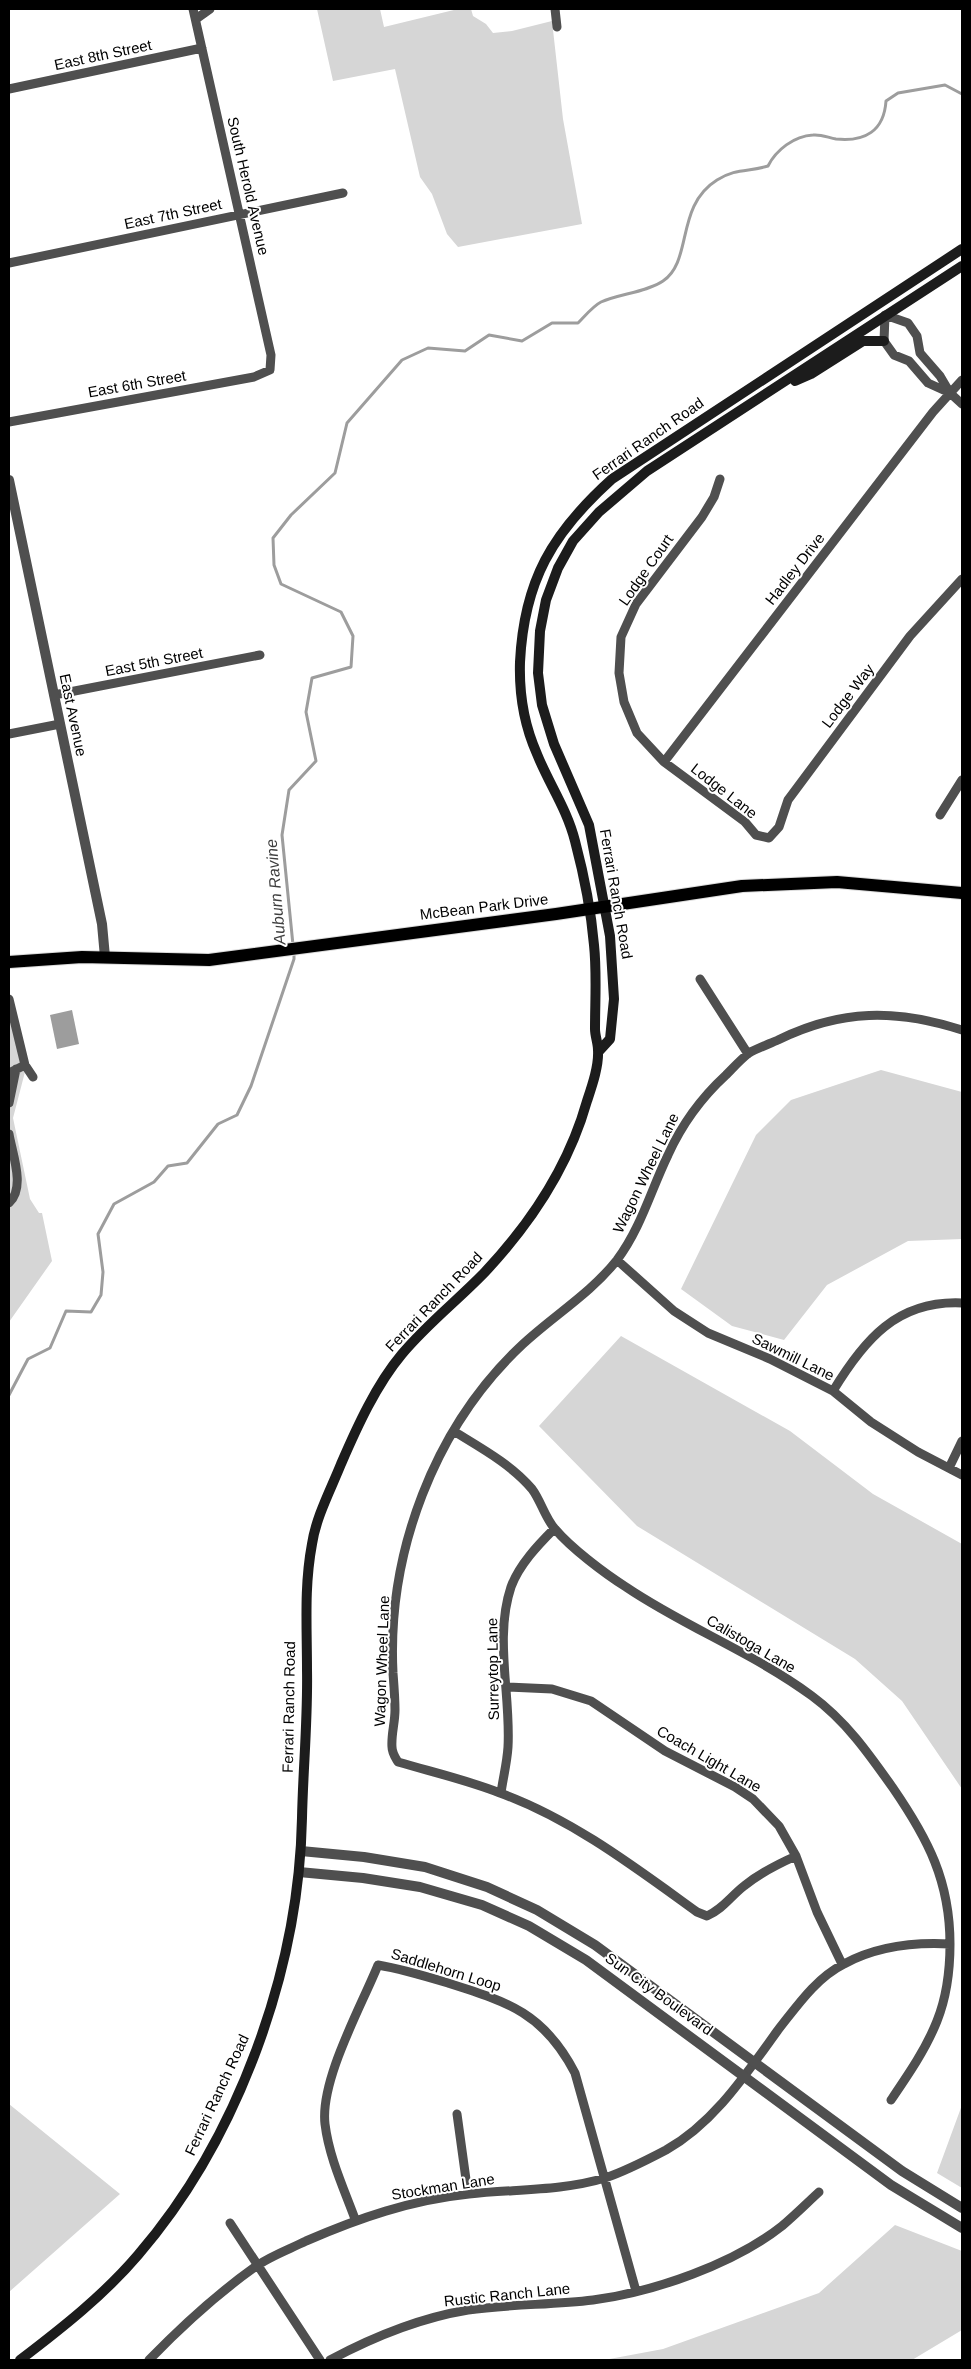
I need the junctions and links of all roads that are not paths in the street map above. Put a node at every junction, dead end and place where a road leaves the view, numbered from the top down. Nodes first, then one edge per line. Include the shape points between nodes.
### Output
1 (193, 9) edge
2 (210, 9) edge
3 (555, 9) edge
4 (196, 19) junction
5 (557, 27) dead end
6 (202, 48) junction
7 (9, 90) edge
8 (343, 193) dead end
9 (240, 214) junction
10 (962, 249) edge
11 (9, 263) edge
12 (962, 266) edge
13 (877, 304) junction
14 (885, 316) junction
15 (884, 341) junction
16 (920, 352) junction
17 (909, 361) junction
18 (270, 370) joint
19 (962, 380) edge
20 (950, 393) junction
21 (756, 400) junction
22 (962, 404) edge
23 (9, 422) edge
24 (720, 479) dead end
25 (9, 480) edge
26 (11, 506) edge
27 (962, 579) edge
28 (260, 655) dead end
29 (54, 695) junction
30 (60, 724) junction
31 (9, 734) edge
32 (664, 762) junction
33 (962, 780) edge
34 (940, 815) dead end
35 (769, 838) joint
36 (962, 893) edge
37 (605, 907) junction
38 (588, 909) junction
39 (105, 957) junction
40 (9, 962) edge
41 (700, 979) dead end
42 (9, 999) edge
43 (962, 1030) edge
44 (598, 1051) junction
45 (748, 1054) junction
46 (17, 1069) edge
47 (33, 1077) dead end
48 (9, 1103) edge
49 (9, 1134) edge
50 (9, 1203) edge
51 (616, 1260) junction
52 (962, 1303) edge
53 (832, 1391) junction
54 (455, 1432) junction
55 (962, 1441) edge
56 (949, 1468) junction
57 (962, 1475) edge
58 (554, 1529) junction
59 (506, 1687) junction
60 (501, 1793) junction
61 (301, 1851) junction
62 (796, 1856) junction
63 (299, 1872) junction
64 (950, 1944) junction
65 (842, 1964) junction
66 (749, 2069) junction
67 (891, 2100) dead end
68 (457, 2114) dead end
69 (606, 2178) junction
70 (819, 2192) dead end
71 (468, 2194) junction
72 (962, 2208) edge
73 (355, 2219) junction
74 (230, 2223) dead end
75 (962, 2228) edge
76 (258, 2265) junction
77 (636, 2290) junction
78 (20, 2360) edge
79 (149, 2360) edge
80 (320, 2360) edge
81 (330, 2360) edge

1 - 4 street, South Herold Avenue
2 - 4 street
3 - 5 street
4 - 6 street, South Herold Avenue
6 - 7 street, East 8th Street
6 - 9 street, South Herold Avenue
8 - 9 street, East 7th Street
9 - 11 street, East 7th Street
9 - 18 street, South Herold Avenue via 271,356
10 - 13 main road, Ferrari Ranch Road
12 - 14 main road, Ferrari Ranch Road
13 - 14 main road
13 - 38 main road, Ferrari Ranch Road via 612,480 588,501 544,560 530,592 522,630 522,710 536,753 572,830
14 - 15 street
14 - 16 street via 908,323 917,336
14 - 21 main road, Ferrari Ranch Road
15 - 17 street via 894,355
15 - 21 main road via 863,341 811,374
16 - 17 street
16 - 20 street
17 - 20 street via 928,383
18 - 23 street, East 6th Street via 254,377
19 - 20 street, Hadley Drive
20 - 22 street
20 - 32 street, Hadley Drive
21 - 37 main road, Ferrari Ranch Road via 647,471 599,512 573,541 546,600 540,631 538,673 542,705 554,744 588,825
24 - 32 street, Lodge Court via 702,517 636,604 622,637 619,673 624,702 637,733
25 - 26 street, East Avenue
26 - 29 street, East Avenue
27 - 35 street, Lodge Way via 898,652 788,800 779,827
28 - 29 street, East 5th Street
29 - 30 street, East Avenue
30 - 31 street
30 - 39 street, East Avenue via 102,924
32 - 35 street, Lodge Lane via 745,822 756,835
33 - 34 street
36 - 37 main road, McBean Park Drive via 837,882 806,883 742,886
37 - 38 main road, McBean Park Drive
37 - 44 main road, Ferrari Ranch Road via 612,952 614,999 610,1039
38 - 39 main road, McBean Park Drive via 209,960
38 - 44 main road, Ferrari Ranch Road via 594,943
39 - 40 main road, McBean Park Drive
41 - 45 street
42 - 46 street
43 - 45 street, Wagon Wheel Lane via 908,1017 844,1016 805,1027
44 - 61 main road, Ferrari Ranch Road via 583,1116 568,1155 543,1197 503,1251 401,1355 368,1407 312,1538 304,1605 307,1672
45 - 51 street, Wagon Wheel Lane via 708,1091 684,1123 643,1214
46 - 47 street
46 - 48 street
49 - 50 street via 17,1179 14,1198
51 - 53 street, Sawmill Lane via 674,1311 708,1334 770,1359
51 - 54 street, Wagon Wheel Lane via 496,1372 471,1402
52 - 53 street via 942,1302 904,1313 876,1332
53 - 56 street, Sawmill Lane via 871,1422
54 - 58 street, Calistoga Lane via 492,1454 532,1490
54 - 60 street, Wagon Wheel Lane via 437,1461 416,1509 402,1564 394,1614 392,1749 398,1762
55 - 56 street
56 - 57 street, Sawmill Lane
58 - 59 street, Surreytop Lane via 532,1552 512,1585 506,1610
58 - 64 street, Calistoga Lane via 626,1588 779,1674 811,1695 849,1729 894,1789 929,1846 946,1896
59 - 60 street, Surreytop Lane via 508,1748
59 - 62 street, Coach Light Lane via 552,1689 591,1701 665,1751 752,1799 780,1826
60 - 62 street, Wagon Wheel Lane via 577,1830 707,1916 717,1912 768,1869
61 - 63 main road, Ferrari Ranch Road
61 - 66 street, Sun City Boulevard via 425,1867 537,1910 595,1945
62 - 65 street, Coach Light Lane
63 - 66 street, Sun City Boulevard via 420,1887 482,1905 529,1926 586,1960
63 - 78 main road, Ferrari Ranch Road via 289,1934 268,2018 246,2076 199,2170 138,2256 64,2326
64 - 65 street, Stockman Lane via 892,1946
64 - 67 street, Calistoga Lane via 946,1990 937,2020 912,2069
65 - 66 street, Stockman Lane via 797,2005
66 - 69 street, Stockman Lane via 728,2097 693,2131 662,2152
66 - 72 street, Sun City Boulevard via 902,2172
66 - 75 street, Sun City Boulevard via 891,2185
68 - 71 street
69 - 71 street, Stockman Lane
69 - 73 street, Saddlehorn Loop via 574,2073 564,2053 532,2018 495,1998 378,1964 330,2079 326,2100 325,2122 329,2143
69 - 77 street
70 - 77 street, Rustic Ranch Lane via 781,2226 742,2251 689,2274
71 - 73 street, Stockman Lane
73 - 76 street, Stockman Lane
74 - 76 street
76 - 79 street, Stockman Lane via 208,2304
76 - 80 street
77 - 81 street, Rustic Ranch Lane via 594,2300 468,2310 435,2317 396,2329

